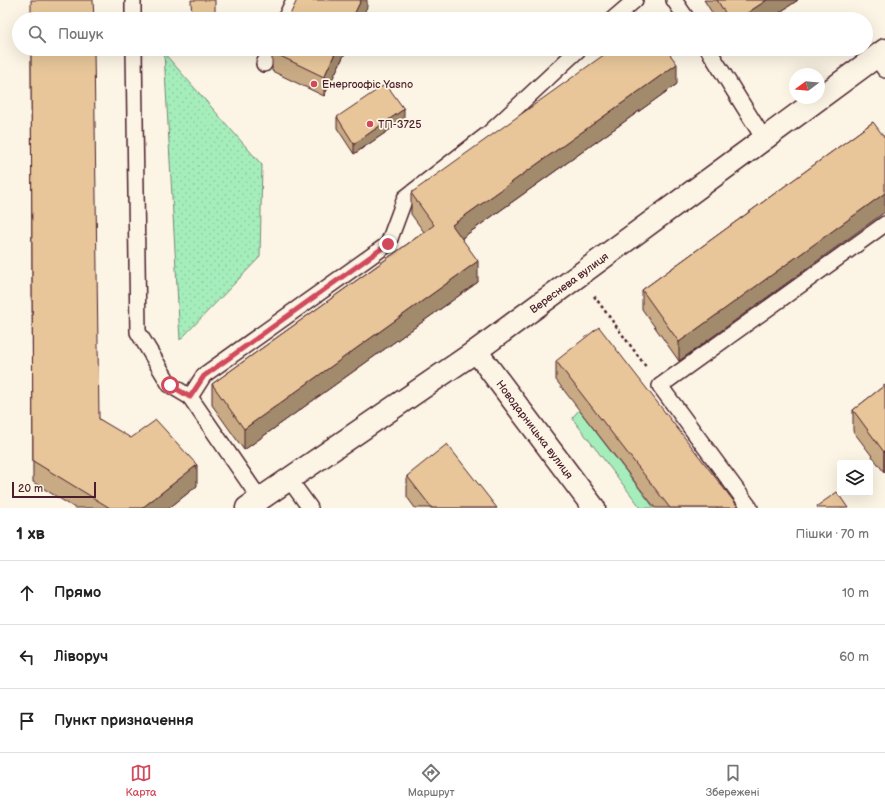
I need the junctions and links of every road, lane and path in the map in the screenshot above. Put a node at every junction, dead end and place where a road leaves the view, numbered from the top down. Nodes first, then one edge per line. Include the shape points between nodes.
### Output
1 (133, 0) edge
2 (294, 0) edge
3 (635, 0) edge
4 (674, 0) edge
5 (133, 12) edge
6 (288, 12) edge
7 (621, 12) edge
8 (683, 12) edge
9 (134, 56) edge
10 (268, 56) edge
11 (572, 56) edge
12 (712, 56) edge
13 (882, 59) edge
14 (264, 64) dead end
15 (764, 139) junction
16 (885, 224) edge
17 (592, 294) dead end
18 (476, 351) junction
19 (660, 386) junction
20 (190, 397) junction
21 (289, 479) junction
22 (254, 504) edge
23 (310, 508) edge
24 (594, 508) edge
25 (750, 508) edge

1 - 5 lane
2 - 6 lane
3 - 7 lane
4 - 8 lane
9 - 20 lane via 138,332 170,385
10 - 14 lane
11 - 20 lane via 488,134 405,198 388,244 204,376
12 - 15 lane
13 - 15 street, Вереснева вулиця
15 - 18 street, Вереснева вулиця
16 - 19 lane
17 - 19 path
18 - 21 street, Вереснева вулиця
18 - 24 street, Новодарницька вулиця
19 - 25 lane
20 - 22 lane
21 - 22 street, Вереснева вулиця
21 - 23 lane

